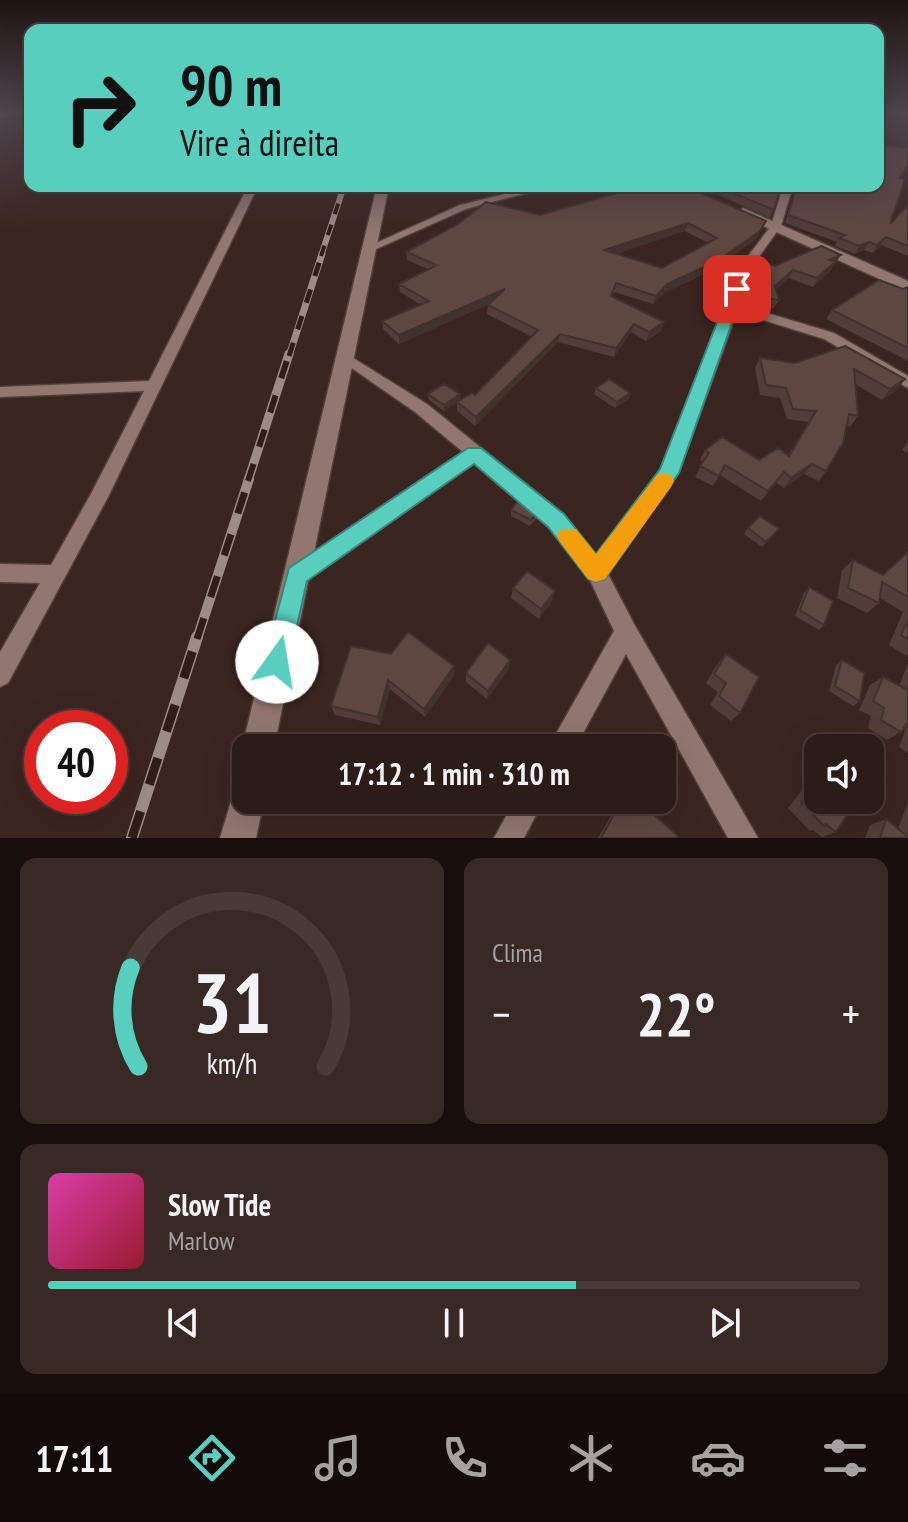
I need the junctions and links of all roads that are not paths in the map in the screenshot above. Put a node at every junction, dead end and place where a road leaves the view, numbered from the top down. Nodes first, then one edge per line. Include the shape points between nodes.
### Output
1 (250, 192) edge
2 (382, 192) edge
3 (524, 192) edge
4 (786, 192) edge
5 (735, 209) edge
6 (776, 226) junction
7 (370, 248) junction
8 (908, 287) edge
9 (733, 307) junction
10 (345, 357) junction
11 (908, 383) edge
12 (154, 386) junction
13 (0, 392) edge
14 (475, 453) junction
15 (596, 571) junction
16 (0, 573) edge
17 (56, 574) junction
18 (297, 575) junction
19 (626, 632) junction
20 (0, 675) edge
21 (261, 734) edge
22 (569, 734) edge
23 (244, 814) edge
24 (522, 814) edge
25 (238, 838) edge
26 (508, 838) edge
27 (744, 838) edge

1 - 12 street
2 - 7 street
3 - 7 street via 463,207
4 - 6 street
5 - 6 street
6 - 8 street
6 - 9 street via 746,263
7 - 10 street
9 - 11 street via 829,336
9 - 15 street via 669,473
10 - 14 street via 398,391
10 - 18 street
12 - 13 street
12 - 17 street
14 - 15 street via 556,520
14 - 18 street
15 - 19 street
16 - 17 street
17 - 20 street
18 - 21 street
19 - 22 street
19 - 27 street
23 - 25 street
24 - 26 street

